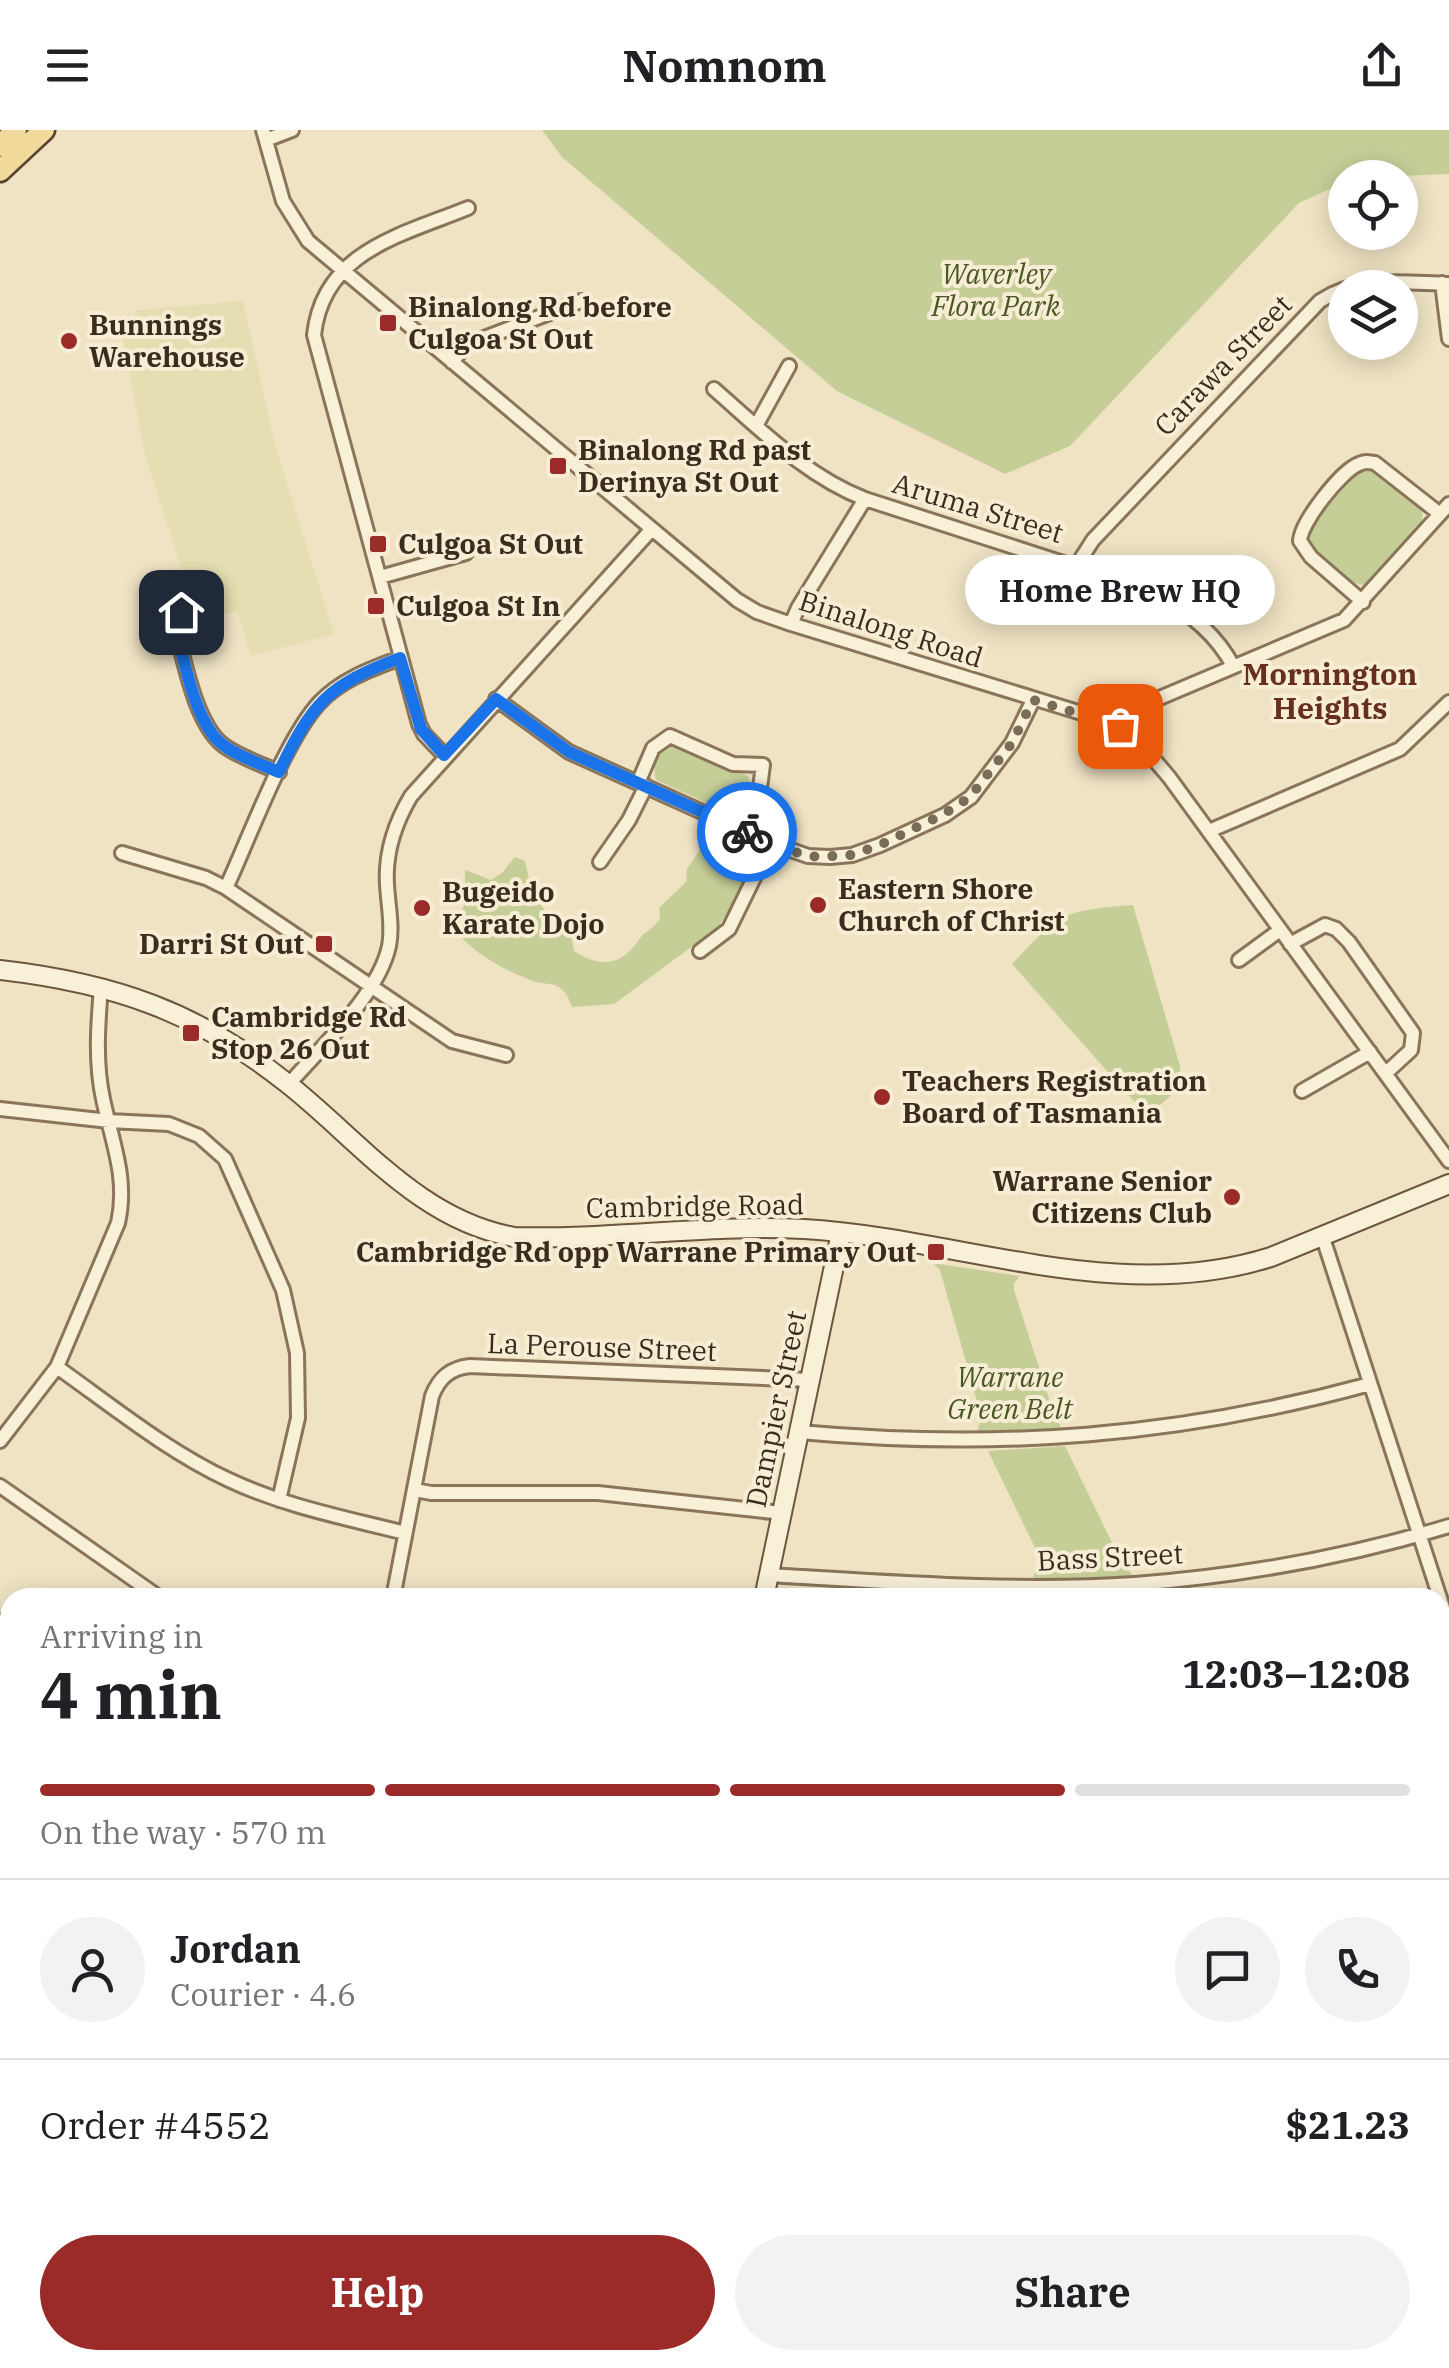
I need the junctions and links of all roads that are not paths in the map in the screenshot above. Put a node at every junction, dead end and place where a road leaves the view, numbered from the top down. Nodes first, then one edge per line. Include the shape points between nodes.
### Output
1 (16, 130) edge
2 (44, 130) edge
3 (292, 130) edge
4 (265, 135) edge
5 (0, 146) edge
6 (0, 172) edge
7 (468, 208) dead end
8 (342, 270) junction
9 (1445, 284) edge
10 (582, 302) dead end
11 (1449, 339) edge
12 (452, 362) junction
13 (789, 366) dead end
14 (714, 389) dead end
15 (756, 426) junction
16 (865, 499) junction
17 (1444, 509) edge
18 (651, 530) junction
19 (466, 553) dead end
20 (1077, 565) junction
21 (380, 577) junction
22 (171, 582) dead end
23 (1362, 602) junction
24 (792, 624) junction
25 (400, 658) junction
26 (1233, 666) junction
27 (496, 699) junction
28 (1033, 700) junction
29 (1449, 702) edge
30 (1120, 726) junction
31 (444, 755) junction
32 (279, 772) junction
33 (642, 785) junction
34 (744, 830) junction
35 (1209, 832) junction
36 (771, 843) junction
37 (122, 854) dead end
38 (600, 862) dead end
39 (226, 888) junction
40 (1280, 930) junction
41 (1290, 944) junction
42 (709, 951) dead end
43 (1239, 960) dead end
44 (0, 970) edge
45 (370, 986) junction
46 (101, 987) junction
47 (1370, 1052) junction
48 (506, 1055) dead end
49 (1386, 1073) junction
50 (289, 1084) junction
51 (1302, 1091) dead end
52 (0, 1108) edge
53 (110, 1121) junction
54 (1449, 1161) edge
55 (1449, 1184) edge
56 (842, 1232) junction
57 (1323, 1238) junction
58 (56, 1367) junction
59 (810, 1380) junction
60 (1370, 1384) junction
61 (799, 1432) junction
62 (0, 1441) edge
63 (0, 1486) edge
64 (415, 1490) junction
65 (280, 1500) junction
66 (782, 1514) junction
67 (1449, 1526) edge
68 (405, 1533) junction
69 (1420, 1534) junction
70 (768, 1576) junction
71 (146, 1588) edge
72 (395, 1588) edge
73 (766, 1588) edge
74 (1437, 1588) edge

1 - 5 main road
2 - 6 main road
3 - 4 street
4 - 8 street, Binalong Road via 290,214
7 - 8 street via 369,249
8 - 12 street, Binalong Road
8 - 21 street via 316,319 315,349
9 - 11 street
9 - 20 street, Carawa Street via 1360,283 1320,301 1093,540
10 - 12 street via 466,345
12 - 18 street, Binalong Road via 463,379
13 - 15 street
14 - 15 street, Aruma Street
15 - 16 street, Aruma Street via 816,476
16 - 20 street, Aruma Street
16 - 24 street
17 - 23 street
17 - 23 street via 1375,463 1356,465 1334,488 1304,523 1300,541
18 - 24 street, Binalong Road via 737,600
18 - 27 street
19 - 21 street
20 - 26 street, Aruma Street via 1169,600 1211,634
21 - 25 street
22 - 32 street via 181,612 174,623 204,722 222,744
23 - 26 street via 1336,624
24 - 28 street, Binalong Road
25 - 31 street via 421,729
25 - 32 street via 355,676 320,702
26 - 30 street via 1150,702
27 - 31 street
27 - 33 street via 555,744
28 - 30 street, Binalong Road
28 - 36 street via 993,772 944,814 842,856 808,856
29 - 35 street via 1400,749
30 - 35 street, Binalong Road via 1145,747
31 - 45 street via 394,830 387,873 390,942
32 - 39 street
33 - 34 street
33 - 34 street via 654,748 670,736 733,764 763,765
33 - 38 street via 629,820
34 - 36 street
35 - 40 street, Binalong Road
36 - 42 street via 729,929
37 - 39 street
39 - 45 street
40 - 41 street, Binalong Road
40 - 43 street
41 - 47 street, Binalong Road
41 - 49 street via 1328,926 1359,956 1413,1034 1411,1050
44 - 46 main road, Cambridge Road
45 - 48 street via 452,1041
45 - 50 street
46 - 50 main road, Cambridge Road via 194,1022
46 - 53 street via 98,1054
47 - 49 street, Binalong Road
47 - 51 street
49 - 54 street, Binalong Road
50 - 56 main road, Cambridge Road via 435,1208 493,1233
52 - 53 street
53 - 58 street via 121,1166 120,1212
53 - 65 street via 156,1121 190,1131 224,1159 243,1194 283,1290 298,1352 298,1418
55 - 57 main road, Cambridge Road
56 - 57 main road, Cambridge Road via 1120,1276 1244,1265
56 - 59 main road, Dampier Street
57 - 60 street
58 - 62 street
58 - 65 street via 203,1467
59 - 61 main road, Dampier Street
59 - 64 street, La Perouse Street via 461,1367 434,1390
60 - 61 street via 1219,1419 1060,1439 904,1440
60 - 69 street
61 - 66 main road, Dampier Street
63 - 71 street
64 - 66 street via 598,1493
64 - 68 street, La Perouse Street
65 - 68 street
66 - 70 main road, Dampier Street
67 - 69 street, Bass Street
68 - 72 street, La Perouse Street
69 - 70 street, Bass Street via 1298,1564 1132,1584
69 - 74 street
70 - 73 main road, Dampier Street

